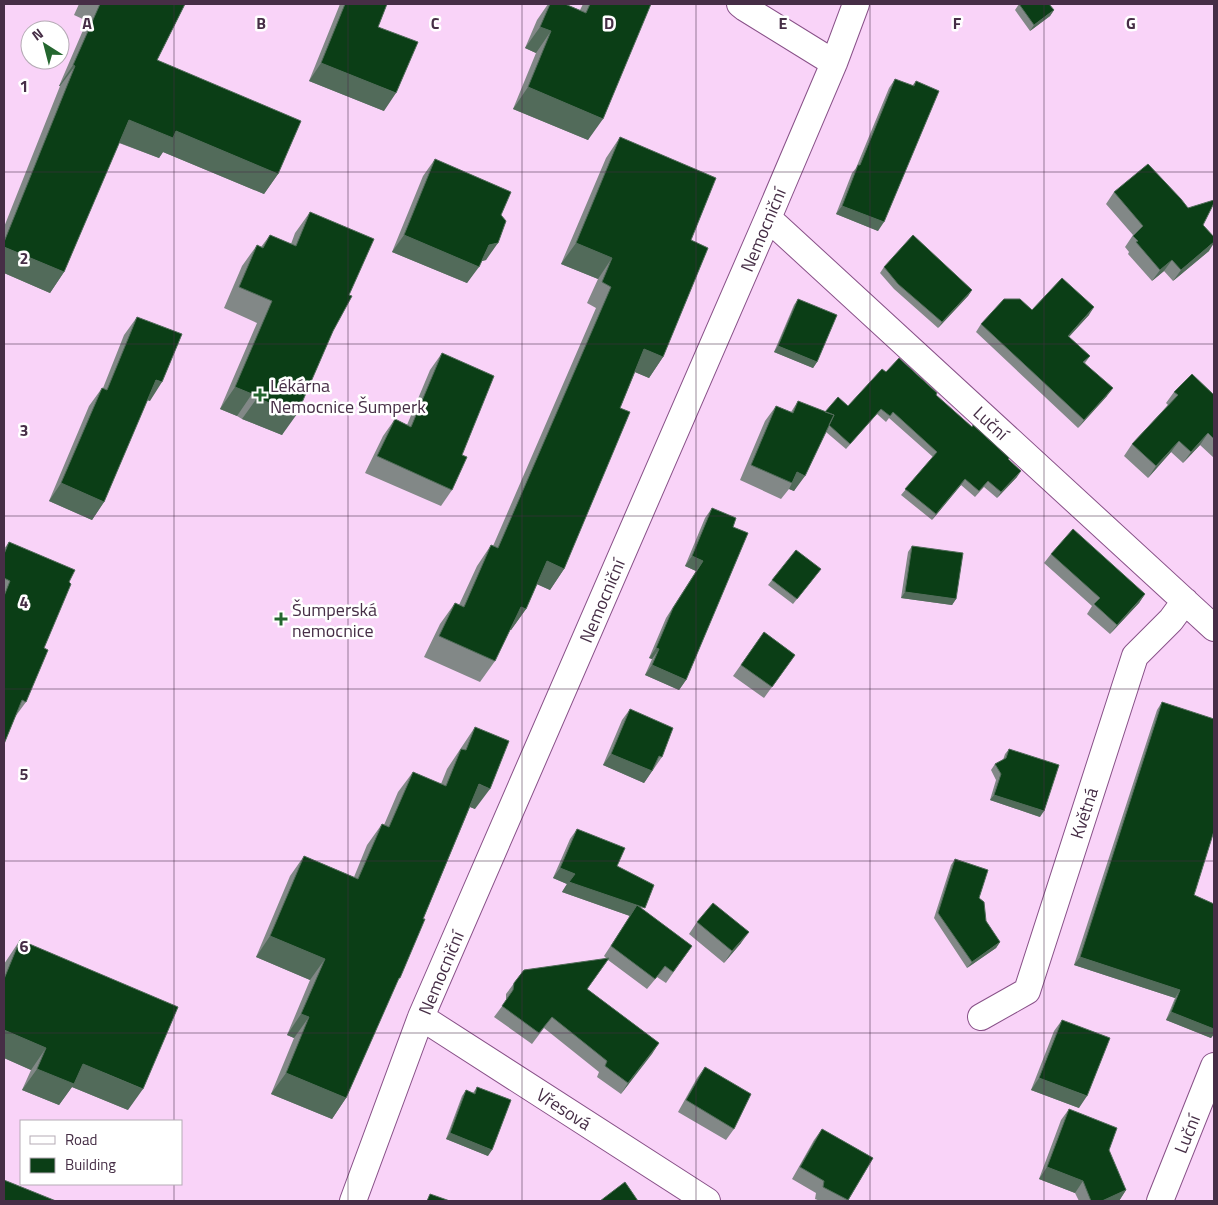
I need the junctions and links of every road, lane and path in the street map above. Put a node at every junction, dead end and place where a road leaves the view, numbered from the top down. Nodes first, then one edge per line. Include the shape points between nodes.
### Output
1 (740, 4) edge
2 (856, 4) edge
3 (834, 63) junction
4 (768, 218) junction
5 (1185, 601) junction
6 (1214, 628) edge
7 (421, 1017) junction
8 (981, 1017) dead end
9 (1214, 1066) edge
10 (353, 1201) edge
11 (707, 1201) edge
12 (1160, 1201) edge

1 - 3 street
2 - 3 street, Nemocniční
3 - 4 street, Nemocniční
4 - 5 street, Luční
4 - 7 street, Nemocniční
5 - 6 street, Luční
5 - 8 street, Květná via 1171,620 1134,656 1027,991
7 - 10 street, Nemocniční
7 - 11 street, Vřesová
9 - 12 street, Luční

